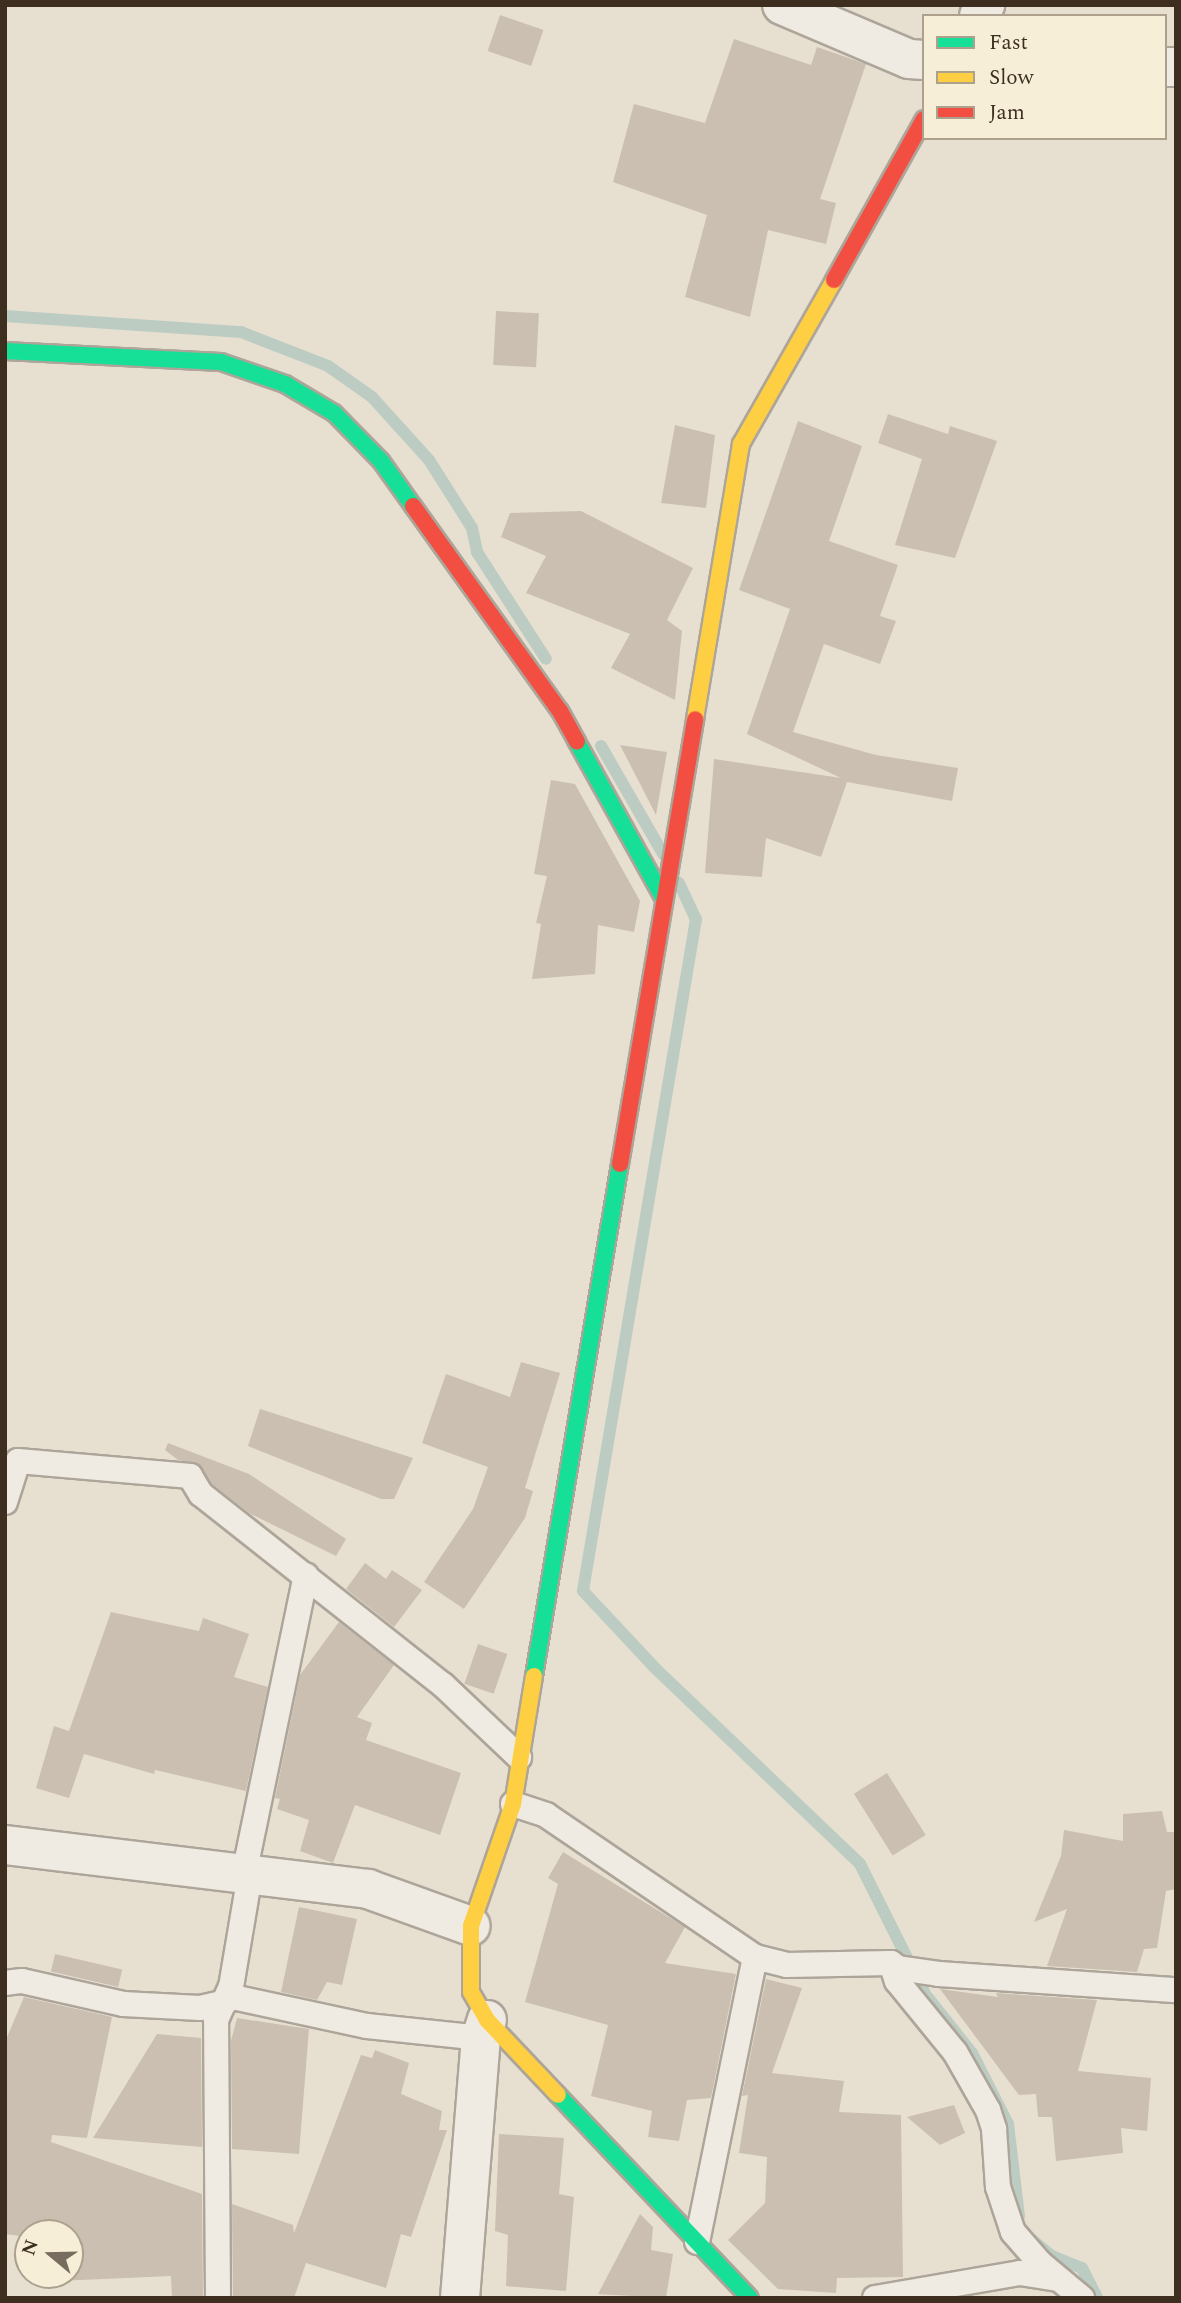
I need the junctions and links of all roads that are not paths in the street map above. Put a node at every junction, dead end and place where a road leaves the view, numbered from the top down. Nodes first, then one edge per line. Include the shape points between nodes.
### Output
1 (782, 5) edge
2 (922, 60) edge
3 (922, 123) edge
4 (5, 351) edge
5 (665, 891) junction
6 (5, 1502) edge
7 (306, 1575) junction
8 (519, 1757) junction
9 (513, 1804) junction
10 (6, 1851) edge
11 (247, 1874) junction
12 (471, 1926) junction
13 (755, 1956) junction
14 (894, 1966) junction
15 (5, 1983) edge
16 (1176, 1990) edge
17 (226, 1999) junction
18 (484, 2029) junction
19 (697, 2242) junction
20 (1058, 2279) junction
21 (463, 2297) edge
22 (218, 2298) edge
23 (750, 2298) edge
24 (876, 2298) edge
25 (1082, 2298) edge

1 - 2 street via 909,59
3 - 5 street via 741,444
4 - 5 street via 221,362 285,384 334,413 381,461 560,710
5 - 8 street via 561,1533
6 - 7 lane via 18,1461 190,1476 201,1494
7 - 8 lane via 443,1685
7 - 11 lane
8 - 9 street
9 - 12 street
9 - 13 lane via 546,1815
10 - 11 street
11 - 12 street via 368,1889
11 - 17 lane
12 - 18 street via 471,1992
13 - 14 lane via 787,1965
13 - 19 lane
14 - 16 lane
14 - 20 lane via 897,1981 955,2052 988,2110 994,2129 998,2187 1013,2231
15 - 17 lane via 22,1981 123,2004 200,2008
17 - 18 lane via 367,2026
17 - 22 lane via 216,2020
18 - 19 street
18 - 21 street
19 - 23 street
20 - 24 lane via 1020,2273
20 - 25 lane via 1071,2284

